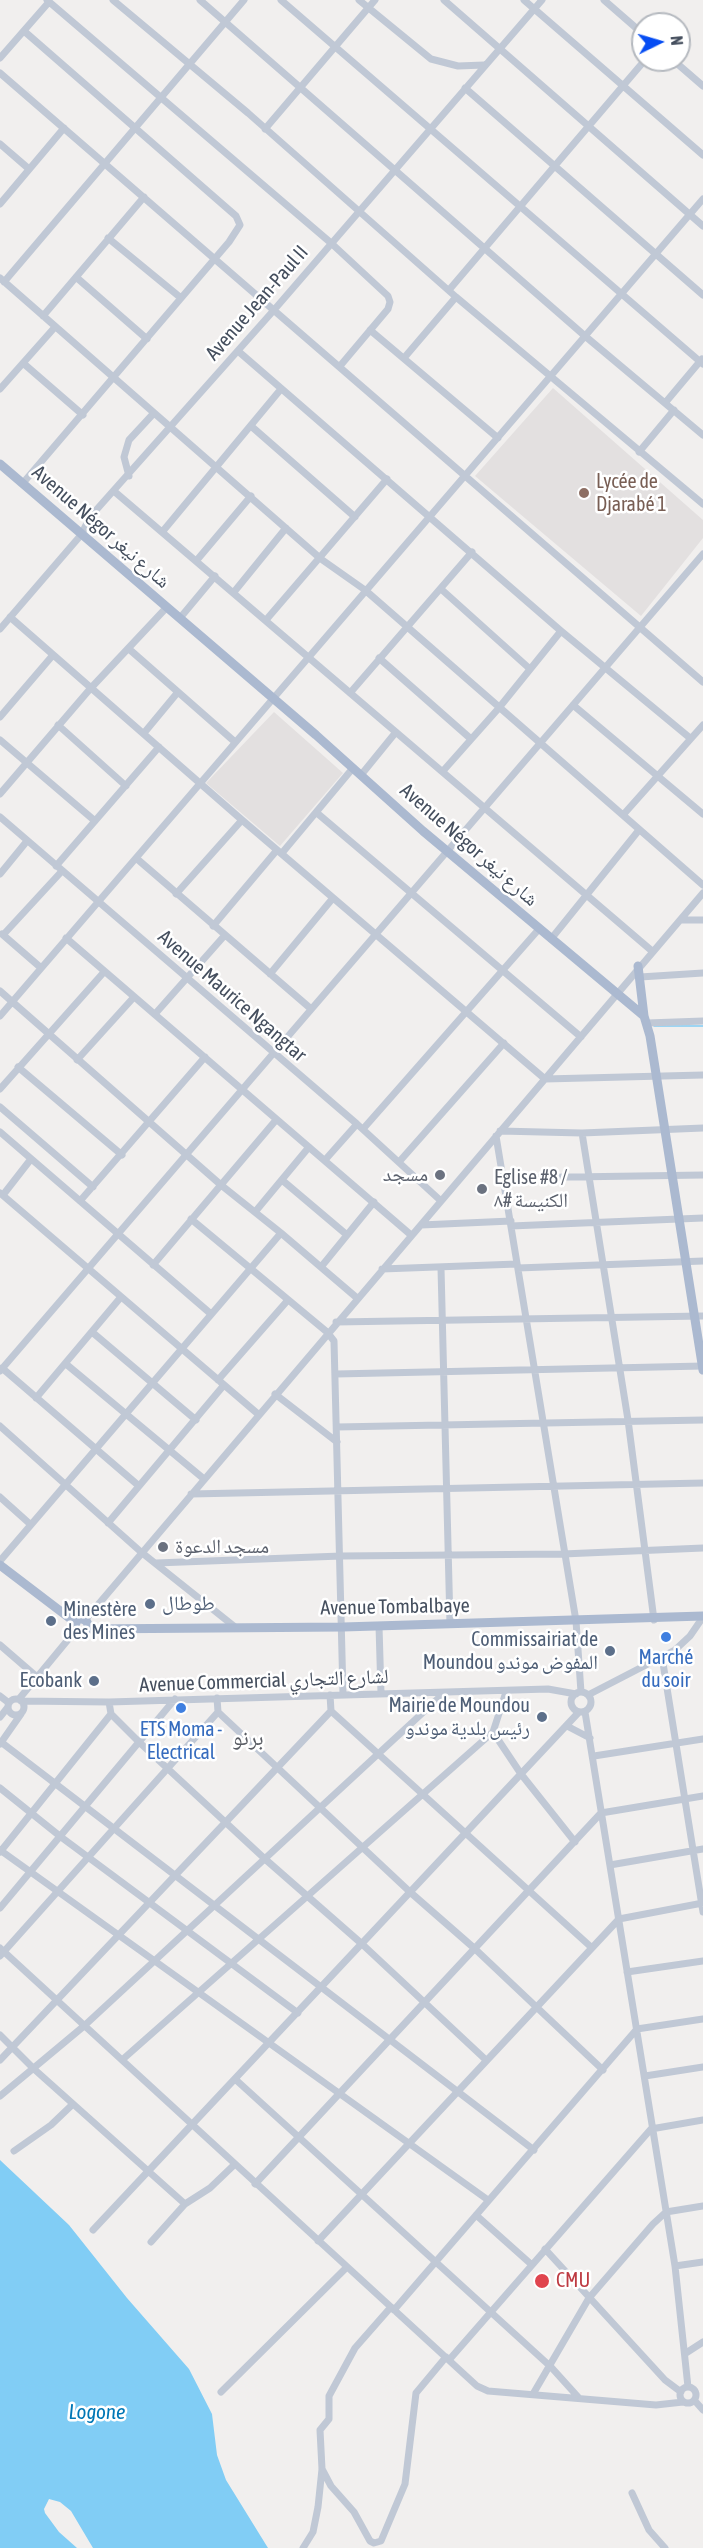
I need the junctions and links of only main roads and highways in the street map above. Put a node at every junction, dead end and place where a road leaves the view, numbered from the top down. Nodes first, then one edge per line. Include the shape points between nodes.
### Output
1 (0, 464) edge
2 (638, 966) road end
3 (645, 1019) junction
4 (699, 1316) edge
5 (703, 1368) edge
6 (0, 1563) edge
7 (703, 1617) edge

1 - 3 main road, Avenue Négor شارع نيغر
2 - 3 main road
3 - 4 main road via 686,1262
4 - 5 main road
6 - 7 main road, Avenue Tombalbaye via 81,1625 343,1627

